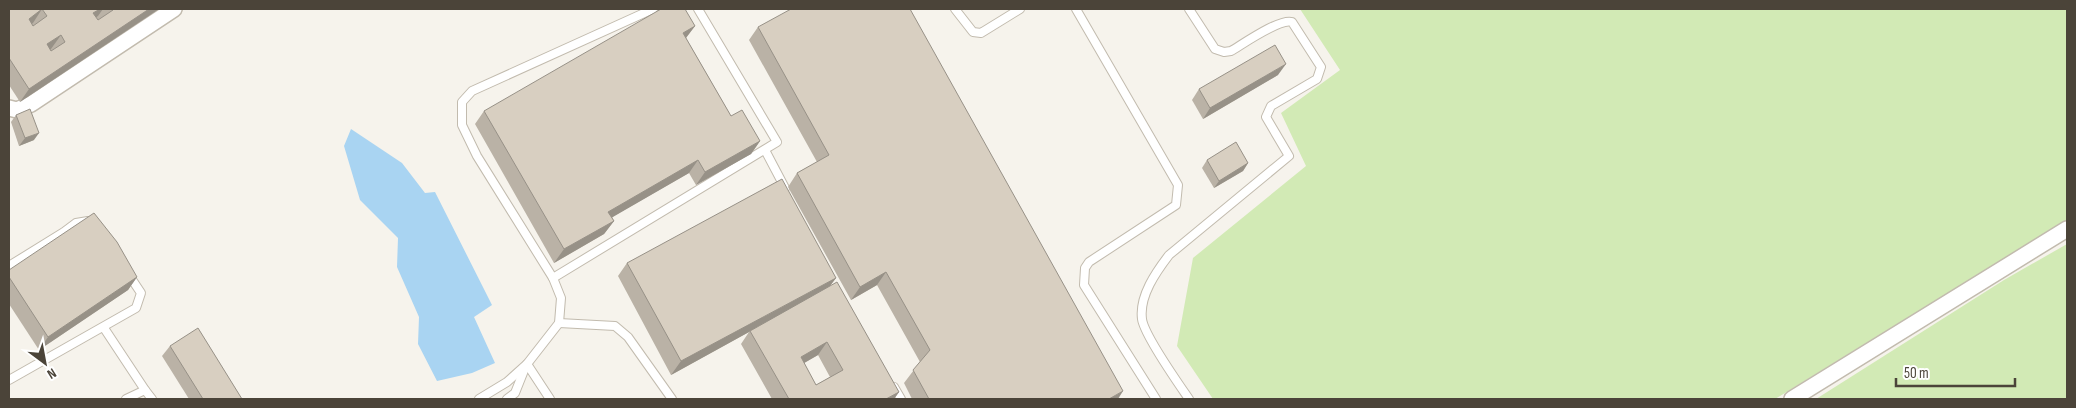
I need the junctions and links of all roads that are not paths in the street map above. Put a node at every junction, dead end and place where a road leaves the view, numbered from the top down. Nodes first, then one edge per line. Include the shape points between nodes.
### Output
1 (174, 9) edge
2 (653, 9) edge
3 (698, 9) edge
4 (955, 9) edge
5 (1020, 9) edge
6 (1076, 9) edge
7 (1189, 9) edge
8 (9, 108) edge
9 (764, 150) junction
10 (788, 193) edge
11 (96, 223) edge
12 (2067, 229) edge
13 (9, 266) edge
14 (126, 270) edge
15 (553, 278) junction
16 (559, 323) junction
17 (104, 328) junction
18 (527, 364) junction
19 (9, 380) edge
20 (891, 382) edge
21 (145, 390) junction
22 (126, 399) edge
23 (152, 399) edge
24 (479, 399) edge
25 (507, 399) edge
26 (550, 399) edge
27 (672, 399) edge
28 (901, 399) edge
29 (1156, 399) edge
30 (1188, 399) edge
31 (1792, 399) edge

1 - 8 street via 31,104 17,110
2 - 15 lane via 472,91 462,102 462,125 477,156
3 - 9 lane via 778,142
4 - 5 lane via 973,32 982,33
6 - 29 lane via 1178,185 1176,205 1089,262 1085,268 1084,285
7 - 30 lane via 1215,49 1224,52 1276,25 1292,22 1321,67 1317,79 1272,106 1266,117 1289,156 1169,255 1144,298 1142,319
9 - 10 lane
9 - 15 lane
11 - 13 lane via 86,220 76,223
12 - 31 street
14 - 17 lane via 141,293 139,304
15 - 16 lane via 561,298
16 - 18 lane
16 - 27 lane via 615,326 628,337
17 - 19 lane
17 - 21 lane
18 - 24 lane via 507,382
18 - 25 lane via 515,393
18 - 26 lane
20 - 28 lane
21 - 22 lane
21 - 23 lane

